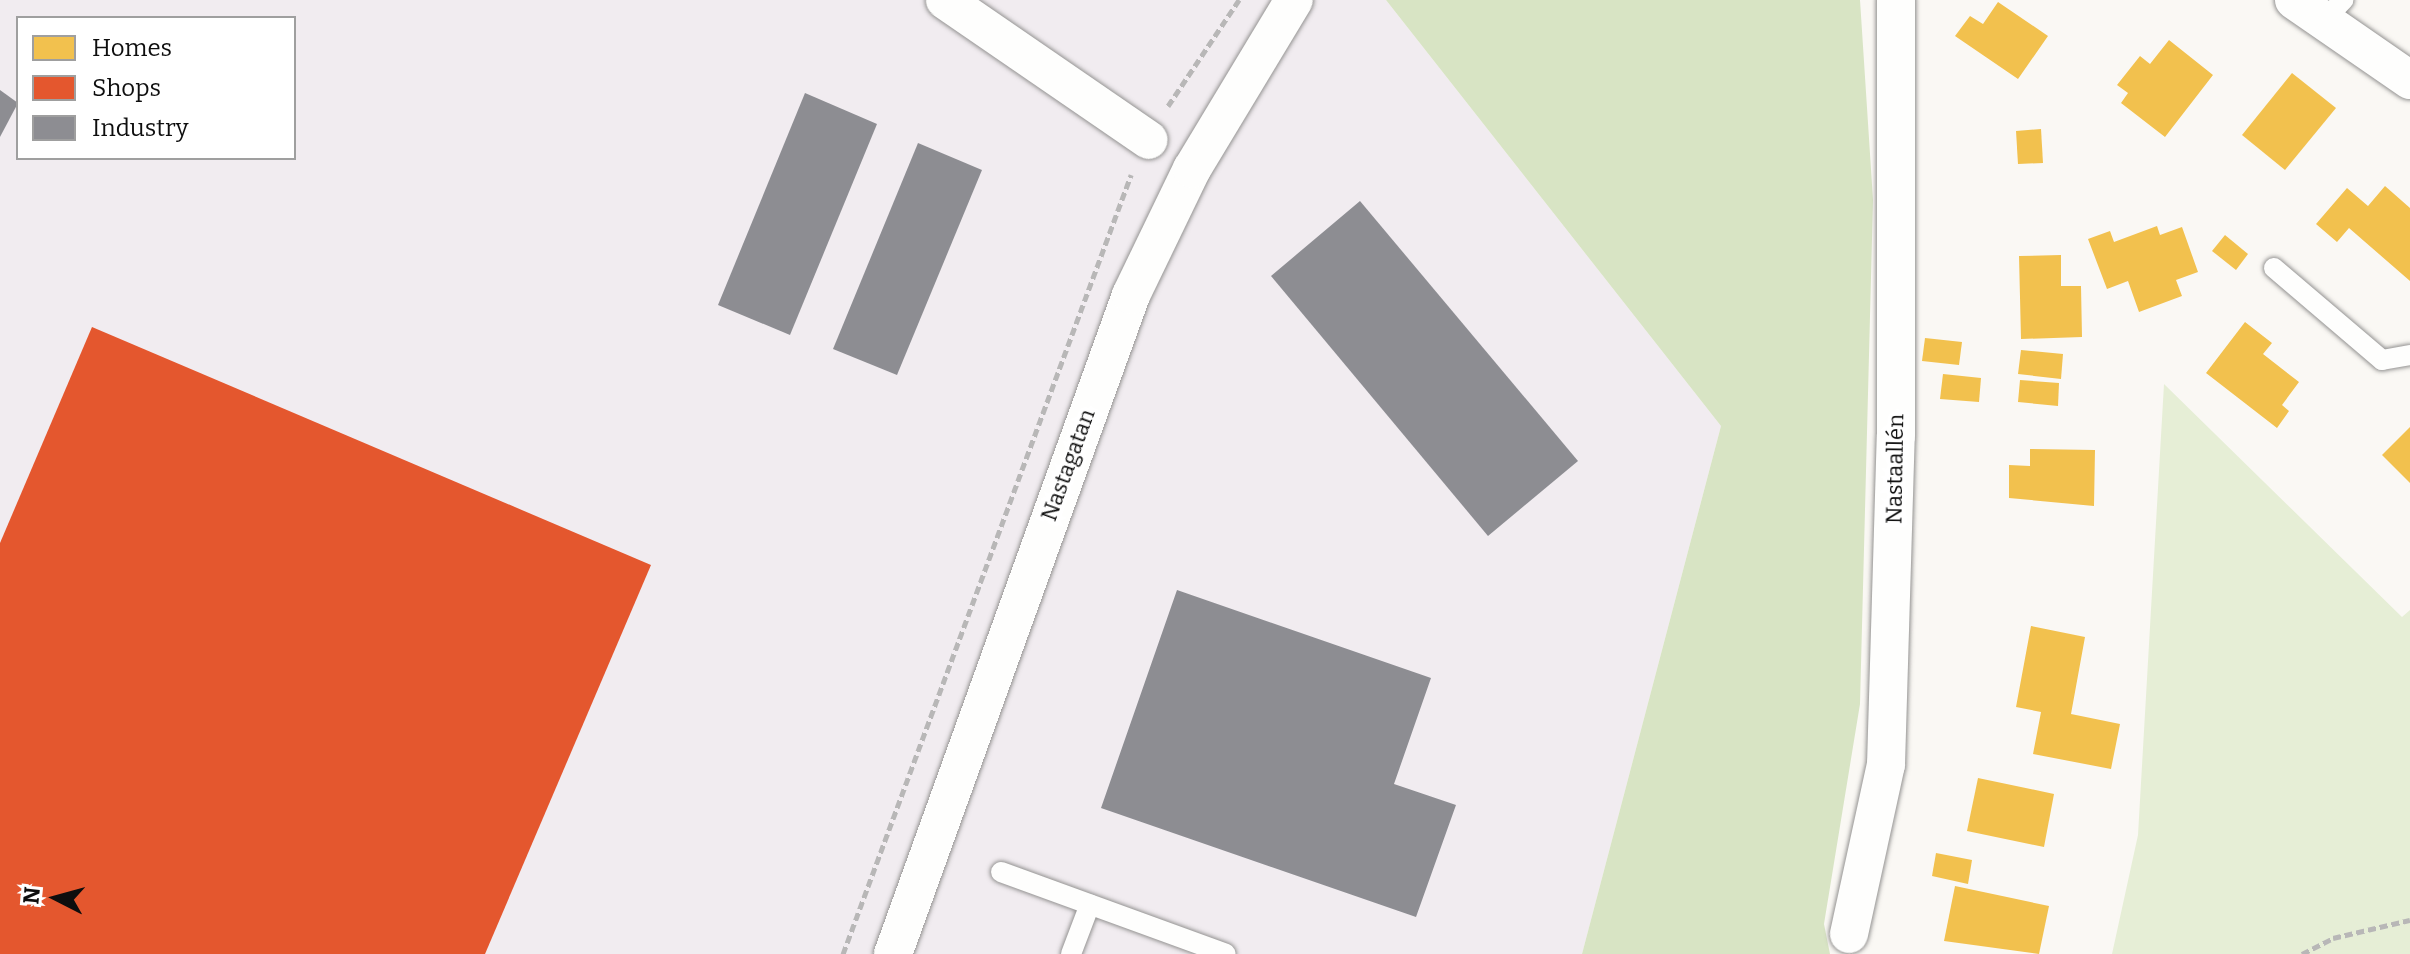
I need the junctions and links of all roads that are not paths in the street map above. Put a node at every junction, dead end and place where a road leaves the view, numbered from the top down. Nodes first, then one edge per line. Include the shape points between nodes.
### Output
1 (945, 0) edge
2 (1294, 0) edge
3 (1896, 0) edge
4 (2320, 7) edge
5 (2410, 80) edge
6 (1149, 140) dead end
7 (2274, 268) dead end
8 (2410, 355) edge
9 (1001, 872) dead end
10 (1090, 904) junction
11 (1849, 934) dead end
12 (893, 954) edge
13 (1071, 954) edge
14 (1226, 954) edge

1 - 6 street
2 - 12 street, Nastagatan via 1192,169 1131,295
3 - 11 street, Nastaallén via 1896,436 1887,750
4 - 5 street
7 - 8 lane via 2382,360
9 - 10 lane
10 - 13 lane
10 - 14 lane

